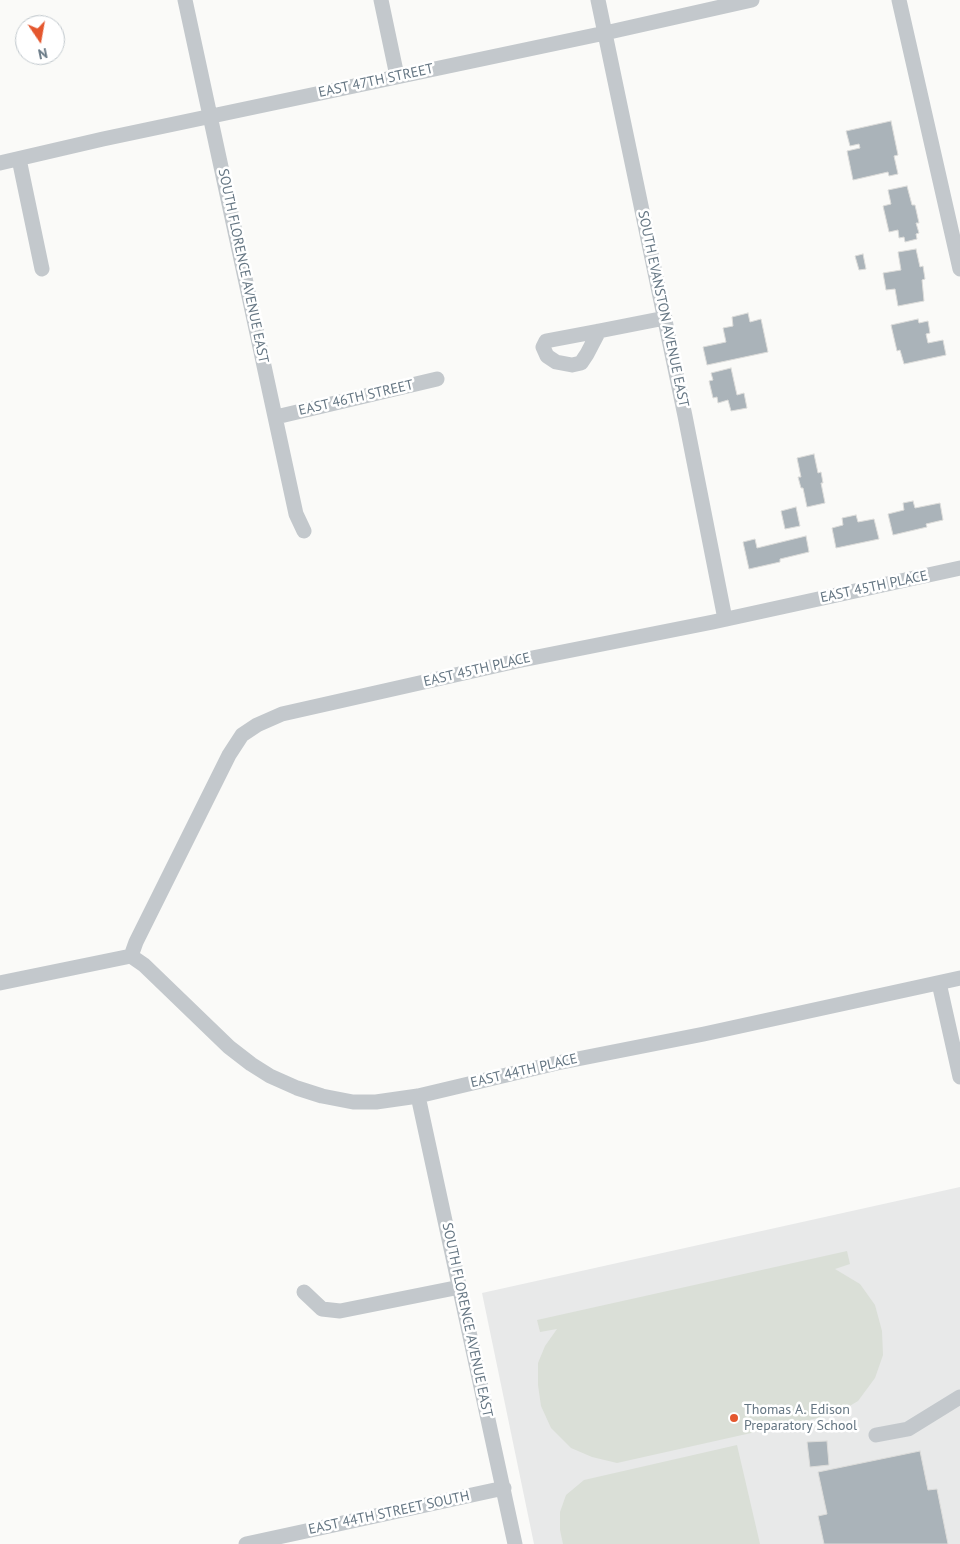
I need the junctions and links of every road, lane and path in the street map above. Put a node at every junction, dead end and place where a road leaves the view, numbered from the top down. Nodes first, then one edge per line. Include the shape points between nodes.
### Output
1 (185, 0) edge
2 (381, 0) edge
3 (598, 0) edge
4 (752, 0) edge
5 (899, 0) edge
6 (605, 34) junction
7 (397, 76) junction
8 (211, 116) junction
9 (19, 159) junction
10 (0, 163) edge
11 (42, 269) dead end
12 (960, 269) edge
13 (665, 318) junction
14 (598, 331) dead end
15 (437, 379) dead end
16 (276, 418) junction
17 (304, 531) dead end
18 (960, 568) edge
19 (725, 619) junction
20 (131, 956) junction
21 (960, 978) edge
22 (0, 983) edge
23 (939, 983) junction
24 (960, 1077) edge
25 (418, 1096) junction
26 (460, 1287) junction
27 (304, 1292) dead end
28 (960, 1397) edge
29 (876, 1435) dead end
30 (504, 1488) junction
31 (246, 1544) edge
32 (515, 1544) edge

1 - 8 street, SOUTH FLORENCE AVENUE EAST
2 - 7 street
3 - 6 street, SOUTH EVANSTON AVENUE EAST
4 - 6 street, EAST 47TH STREET
5 - 12 street
6 - 7 street, EAST 47TH STREET
6 - 13 street, SOUTH EVANSTON AVENUE EAST
7 - 8 street, EAST 47TH STREET
8 - 9 street, EAST 47TH STREET
8 - 16 street, SOUTH FLORENCE AVENUE EAST
9 - 10 street, EAST 47TH STREET
9 - 11 street
13 - 14 street
13 - 19 street, SOUTH EVANSTON AVENUE EAST
15 - 16 street, EAST 46TH STREET
16 - 17 street, SOUTH FLORENCE AVENUE EAST via 296,514
18 - 19 street, EAST 45TH PLACE
19 - 20 street, EAST 45TH PLACE via 282,714 256,725 242,735 228,755
20 - 22 street
20 - 25 street, EAST 44TH PLACE via 228,1047 270,1076 322,1096 353,1102
21 - 23 street, EAST 44TH PLACE
23 - 24 street
23 - 25 street, EAST 44TH PLACE via 557,1063
25 - 26 street, SOUTH FLORENCE AVENUE EAST
26 - 27 street via 340,1311 322,1309
26 - 30 street, SOUTH FLORENCE AVENUE EAST
28 - 29 street via 908,1429
30 - 31 street, EAST 44TH STREET SOUTH
30 - 32 street, SOUTH FLORENCE AVENUE EAST

